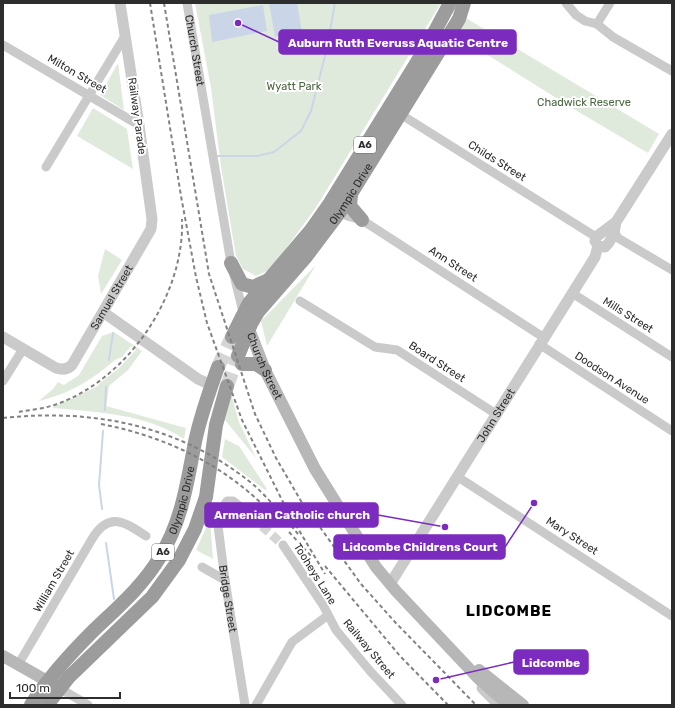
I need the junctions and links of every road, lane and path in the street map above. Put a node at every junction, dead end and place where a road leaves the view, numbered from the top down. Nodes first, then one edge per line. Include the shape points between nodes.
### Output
1 (120, 3) edge
2 (187, 3) edge
3 (450, 3) edge
4 (464, 3) edge
5 (566, 3) edge
6 (610, 3) edge
7 (597, 24) junction
8 (125, 36) junction
9 (3, 45) edge
10 (672, 71) edge
11 (90, 96) junction
12 (385, 114) junction
13 (401, 115) junction
14 (139, 125) junction
15 (672, 134) edge
16 (46, 167) dead end
17 (352, 194) junction
18 (347, 216) dead end
19 (362, 220) junction
20 (151, 229) joint
21 (606, 236) junction
22 (231, 263) junction
23 (672, 270) edge
24 (268, 279) junction
25 (572, 293) junction
26 (300, 301) dead end
27 (260, 309) junction
28 (103, 312) junction
29 (243, 312) junction
30 (249, 329) junction
31 (3, 337) edge
32 (232, 337) tunnel mouth
33 (541, 341) junction
34 (23, 349) junction
35 (672, 357) edge
36 (218, 367) tunnel mouth
37 (265, 370) junction
38 (3, 381) edge
39 (211, 385) junction
40 (227, 386) tunnel mouth
41 (496, 414) junction
42 (672, 431) edge
43 (458, 477) junction
44 (242, 508) tunnel mouth
45 (146, 536) dead end
46 (283, 545) tunnel mouth
47 (202, 568) dead end
48 (224, 580) junction
49 (390, 584) junction
50 (327, 616) junction
51 (672, 616) edge
52 (455, 654) junction
53 (3, 656) edge
54 (20, 661) junction
55 (466, 662) junction
56 (47, 681) junction
57 (242, 685) junction
58 (59, 688) junction
59 (264, 692) junction
60 (31, 705) edge
61 (47, 705) edge
62 (88, 705) edge
63 (245, 705) edge
64 (256, 705) edge
65 (402, 705) edge
66 (507, 705) edge
67 (523, 705) edge

1 - 8 street, Railway Parade
2 - 22 street, Church Street
3 - 12 highway, Olympic Drive / A6
4 - 13 highway, Olympic Drive / A6 via 459,19
5 - 7 street via 576,15
6 - 7 street
7 - 10 street via 613,37
8 - 11 street
8 - 14 street, Railway Parade
9 - 11 street, Milton Street
11 - 14 street, Milton Street
11 - 16 street
12 - 13 street, Childs Street via 394,110
12 - 24 highway, Olympic Drive / A6 via 311,230
13 - 17 highway, Olympic Drive / A6
13 - 21 street, Childs Street
14 - 20 street, Railway Parade via 152,219
15 - 21 street, John Street
17 - 19 highway via 350,206
17 - 27 highway, Olympic Drive / A6 via 321,238
18 - 19 street, Ann Street
19 - 33 street, Ann Street
20 - 28 street, Samuel Street
21 - 23 street, Childs Street via 618,238
21 - 25 street, John Street
22 - 24 highway via 238,280 249,287 258,286
22 - 29 street, Church Street
24 - 29 highway, Olympic Drive / A6
25 - 33 street, John Street
25 - 35 street, Mills Street
26 - 41 street, Board Street via 375,347 397,350
27 - 29 highway
27 - 30 highway, Olympic Drive / A6
28 - 34 street, Samuel Street via 72,366 65,370 56,368
28 - 39 street via 198,379
29 - 30 highway, Church Street
29 - 32 highway, Olympic Drive / A6
30 - 37 main road, Church Street
30 - 37 highway, Olympic Drive / A6 via 240,360 256,364
31 - 34 street
33 - 41 street, John Street
33 - 42 street, Doodson Avenue
34 - 38 street
36 - 39 highway, Olympic Drive / A6
37 - 49 main road, Church Street via 315,470 376,567
39 - 56 highway, Olympic Drive / A6 via 198,429 182,507 165,549 152,571 130,597 71,653
40 - 58 highway, Olympic Drive / A6 via 216,426 206,497 195,529 179,560 152,597
41 - 43 street, John Street
43 - 49 street, John Street
43 - 51 street, Mary Street
44 - 48 street, Bridge Street via 229,500 225,502 219,515
45 - 54 street, William Street via 123,522 110,522 101,526
46 - 50 street, Tooheys Lane via 323,605
47 - 48 street
48 - 57 street, Bridge Street
49 - 52 main road, Church Street
50 - 59 street via 292,642
50 - 65 street, Railway Street via 336,630
52 - 55 main road
52 - 66 main road
53 - 54 main road
54 - 56 main road
55 - 66 main road via 506,697
55 - 67 main road
56 - 58 main road
56 - 60 highway, Olympic Drive / A6
57 - 59 street via 250,694
57 - 63 street, Bridge Street
58 - 61 highway, Olympic Drive / A6
58 - 62 street
59 - 64 street

